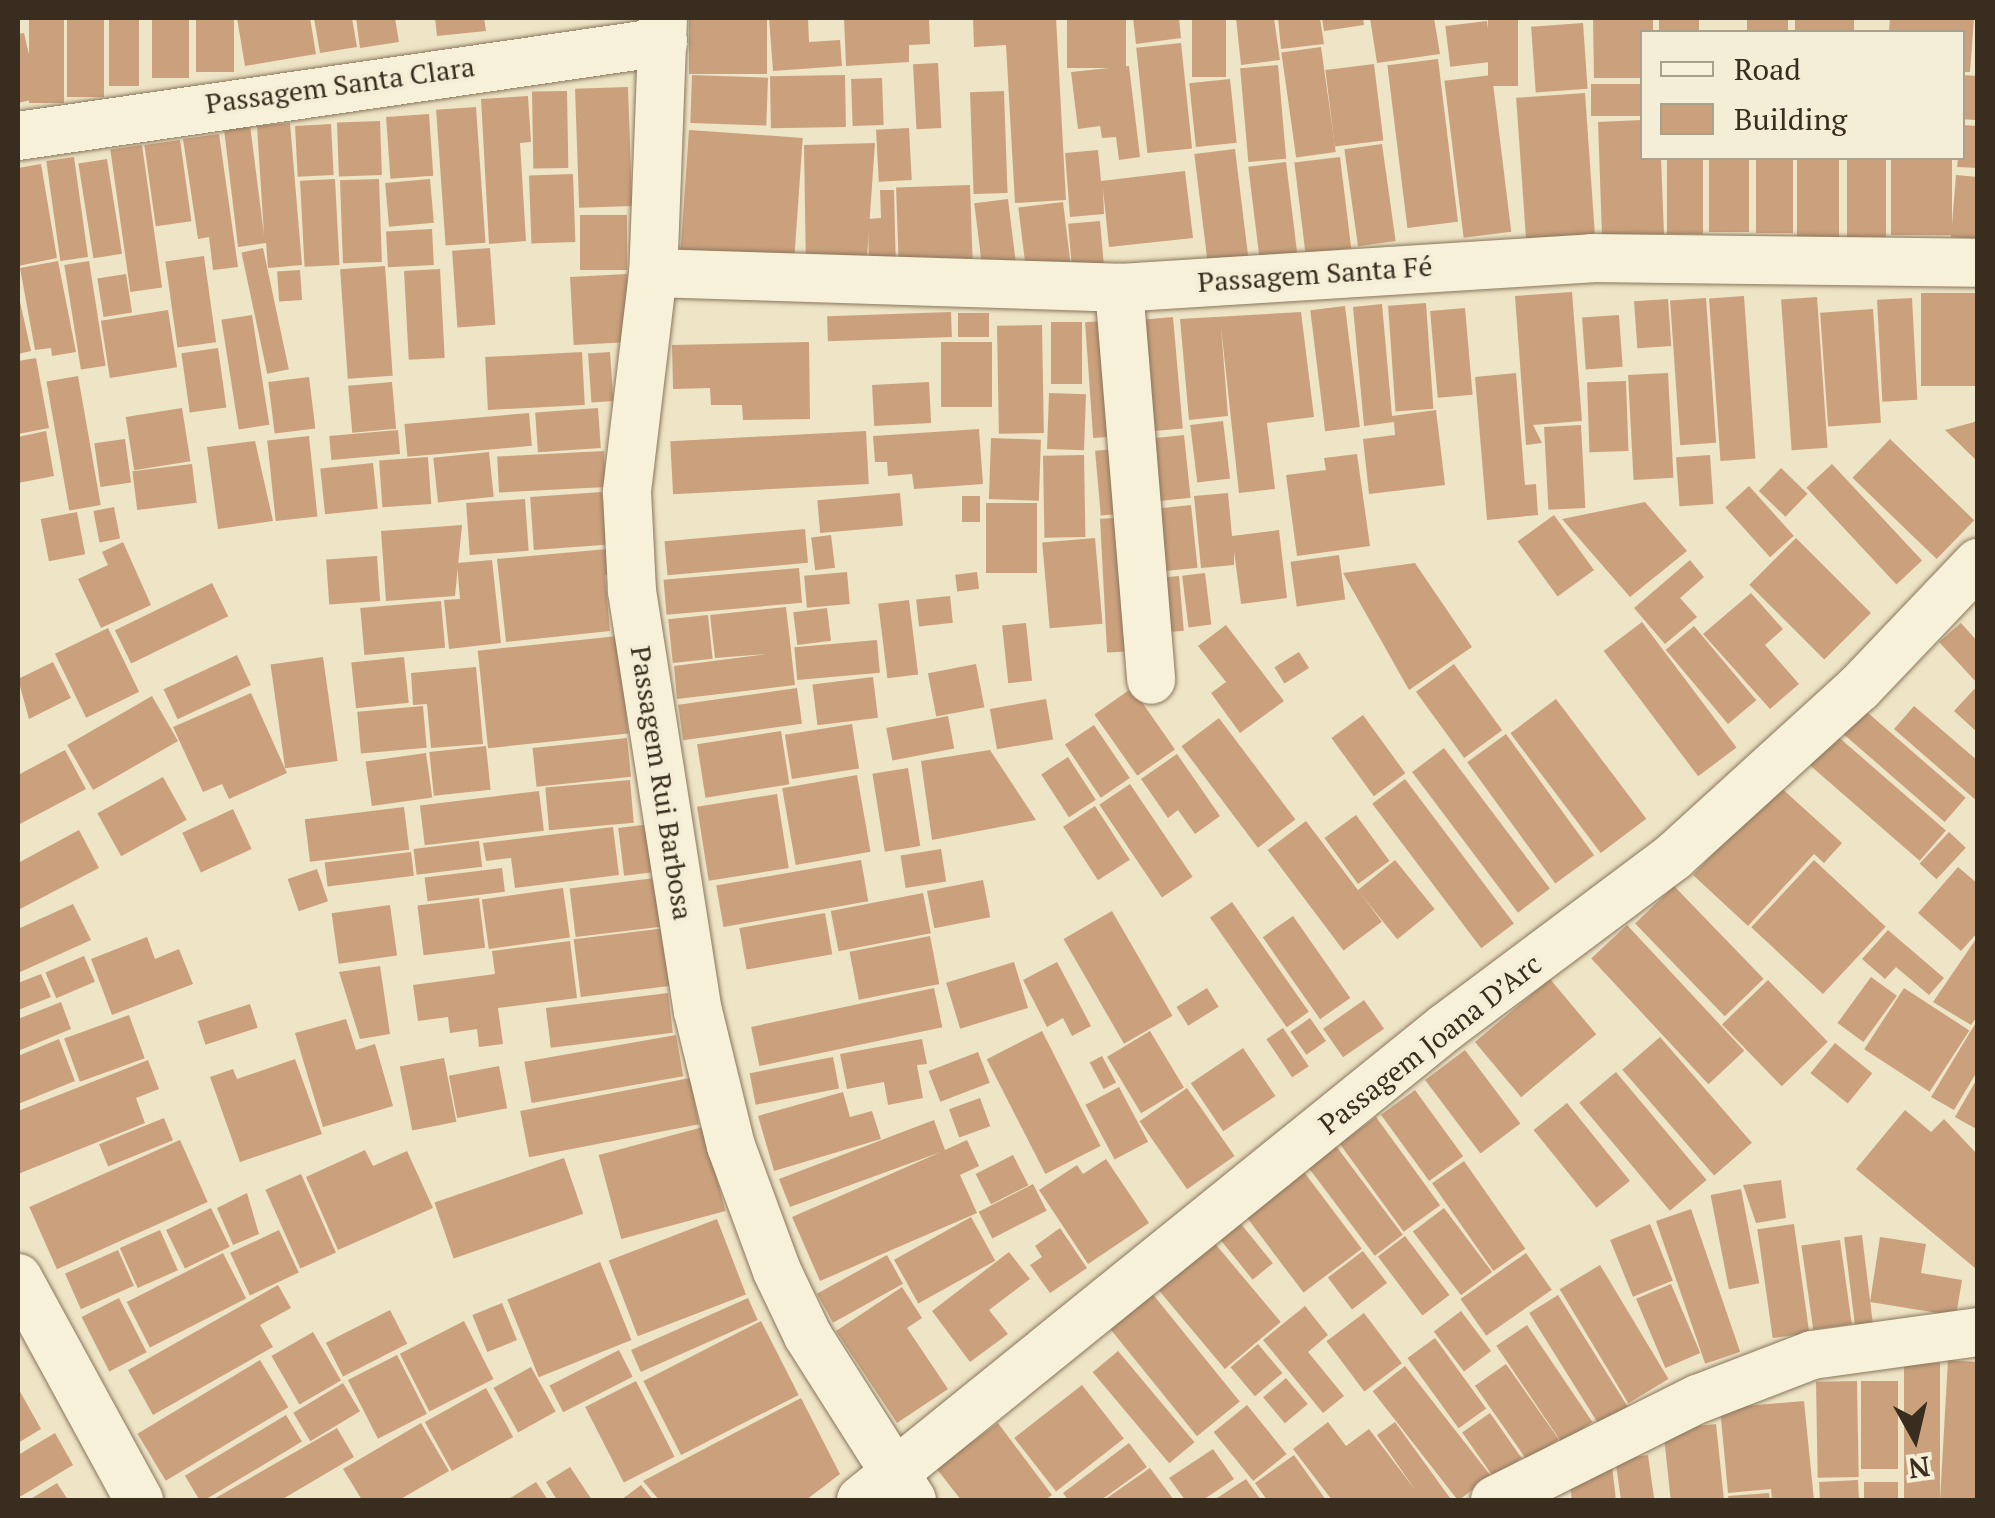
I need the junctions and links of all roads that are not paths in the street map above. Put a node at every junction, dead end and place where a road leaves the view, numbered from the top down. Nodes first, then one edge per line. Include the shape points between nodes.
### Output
1 (663, 30) edge
2 (18, 136) edge
3 (1978, 263) edge
4 (653, 272) junction
5 (1119, 288) junction
6 (1978, 563) edge
7 (1150, 680) dead end
8 (18, 1278) edge
9 (1978, 1332) edge
10 (889, 1491) edge
11 (139, 1500) edge
12 (1495, 1500) edge

1 - 2 street, Passagem Santa Clara
1 - 4 street, Passagem Rui Barbosa
3 - 5 street, Passagem Santa Fé via 1592,258
4 - 5 street, Passagem Santa Fé
4 - 10 street, Passagem Rui Barbosa via 627,492 632,591 698,1011 731,1146 778,1270
5 - 7 street
6 - 10 street, Passagem Joana D’Arc via 1859,688 1673,857 1446,1027
8 - 11 street
9 - 12 street via 1812,1355 1698,1399

